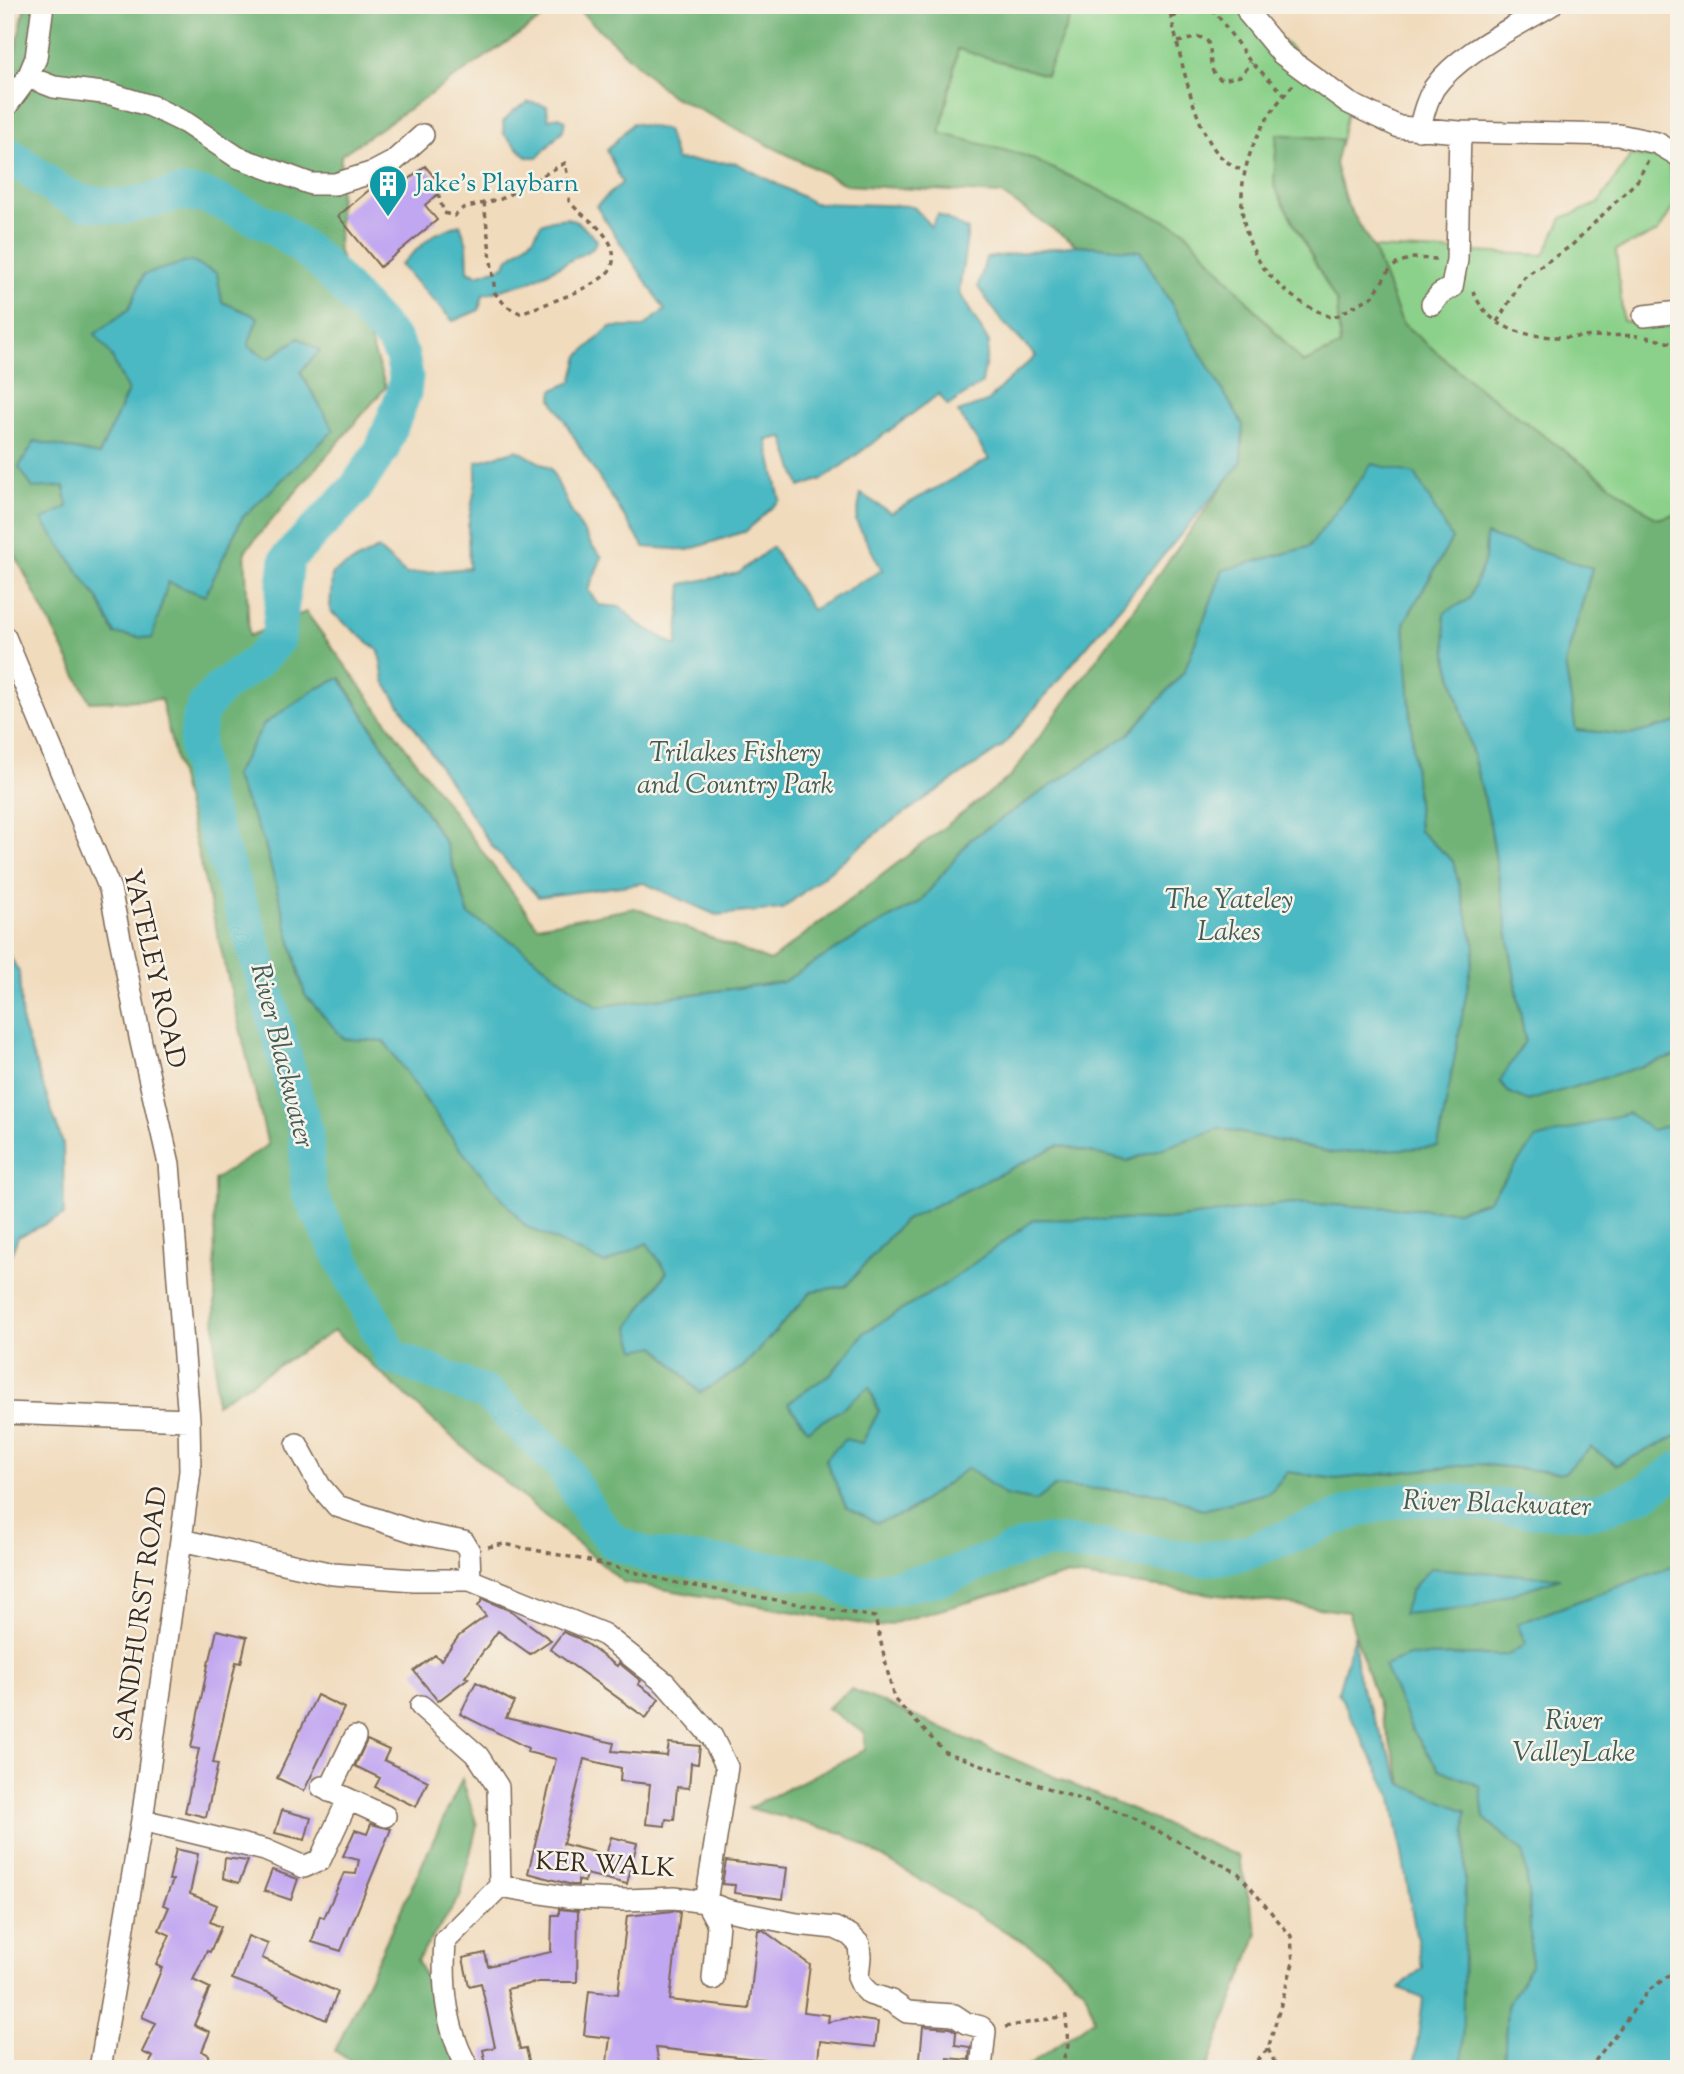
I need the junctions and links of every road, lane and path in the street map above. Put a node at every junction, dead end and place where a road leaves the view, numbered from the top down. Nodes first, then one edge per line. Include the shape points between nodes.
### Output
1 (43, 5) edge
2 (1168, 5) edge
3 (1245, 5) edge
4 (1551, 5) edge
5 (1171, 17) junction
6 (1178, 42) junction
7 (1252, 63) junction
8 (1306, 71) junction
9 (28, 77) junction
10 (1284, 94) junction
11 (7, 107) edge
12 (1419, 130) junction
13 (1460, 132) junction
14 (423, 135) dead end
15 (1657, 143) junction
16 (1679, 156) edge
17 (1243, 171) junction
18 (438, 194) dead end
19 (484, 203) junction
20 (1457, 260) junction
21 (1469, 282) dead end
22 (1432, 304) dead end
23 (1679, 312) edge
24 (1644, 316) dead end
25 (1497, 322) junction
26 (1679, 345) edge
27 (5, 637) edge
28 (169, 1164) joint
29 (5, 1413) edge
30 (189, 1420) junction
31 (297, 1444) dead end
32 (181, 1540) junction
33 (469, 1551) junction
34 (471, 1580) junction
35 (421, 1706) dead end
36 (355, 1737) dead end
37 (333, 1793) junction
38 (385, 1815) dead end
39 (142, 1820) junction
40 (500, 1886) junction
41 (706, 1902) junction
42 (1679, 1968) edge
43 (713, 1979) dead end
44 (985, 2031) junction
45 (1268, 2049) junction
46 (100, 2069) edge
47 (469, 2069) edge
48 (981, 2069) edge
49 (1060, 2069) edge
50 (1248, 2069) edge
51 (1278, 2069) edge
52 (1589, 2069) edge

1 - 9 street via 36,58
2 - 5 path
3 - 8 street via 1282,54
4 - 12 street via 1448,71 1433,89
5 - 6 path
5 - 7 path via 1210,9
6 - 7 path via 1206,39 1212,72 1222,80 1240,76
6 - 17 path via 1209,140 1220,156
7 - 10 path
8 - 10 path
8 - 12 street via 1349,103 1399,127
9 - 11 street
9 - 14 street via 54,87 111,94 151,106 237,157 311,184 335,184 374,172
10 - 17 path via 1263,125
12 - 13 street
13 - 15 street via 1619,135
13 - 20 street
15 - 16 street
15 - 25 path via 1638,180 1571,246 1524,277
17 - 20 path via 1245,229 1255,256 1279,285 1310,310 1333,318 1373,296 1390,269 1411,258
18 - 19 path via 444,213 454,216 463,208
19 - 19 path via 501,199 565,163 569,201 609,241 614,257 609,271 582,289 520,313 506,306 495,293
20 - 22 street via 1452,287
21 - 25 path via 1478,303
23 - 24 street
25 - 26 path via 1543,337 1614,334
27 - 28 street, YATELEY ROAD via 110,889
28 - 30 street, SANDHURST ROAD
29 - 30 street
30 - 32 street, SANDHURST ROAD via 190,1471
31 - 33 street via 337,1507 418,1533 464,1542
32 - 34 street via 333,1574
32 - 39 street, SANDHURST ROAD
33 - 34 street
33 - 45 path via 504,1544 677,1583 875,1617 894,1699 945,1752 1131,1817 1238,1873 1291,1936 1293,1963
34 - 41 street via 603,1634 665,1683 712,1737 727,1766
35 - 40 street via 478,1756 498,1787
36 - 37 street
37 - 38 street
37 - 39 street via 320,1860 304,1867 265,1850
39 - 46 street, SANDHURST ROAD
40 - 41 street, KER WALK via 571,1898
40 - 47 street, KER WALK via 445,1941 448,2009 456,2045
41 - 43 street via 718,1924
41 - 44 street, KER WALK via 727,1910 835,1928 859,1944 858,1977 870,1994 907,2012 954,2015
42 - 52 path via 1648,1991
44 - 48 street
44 - 49 path via 1066,2016 1068,2046
45 - 50 path
45 - 51 path

